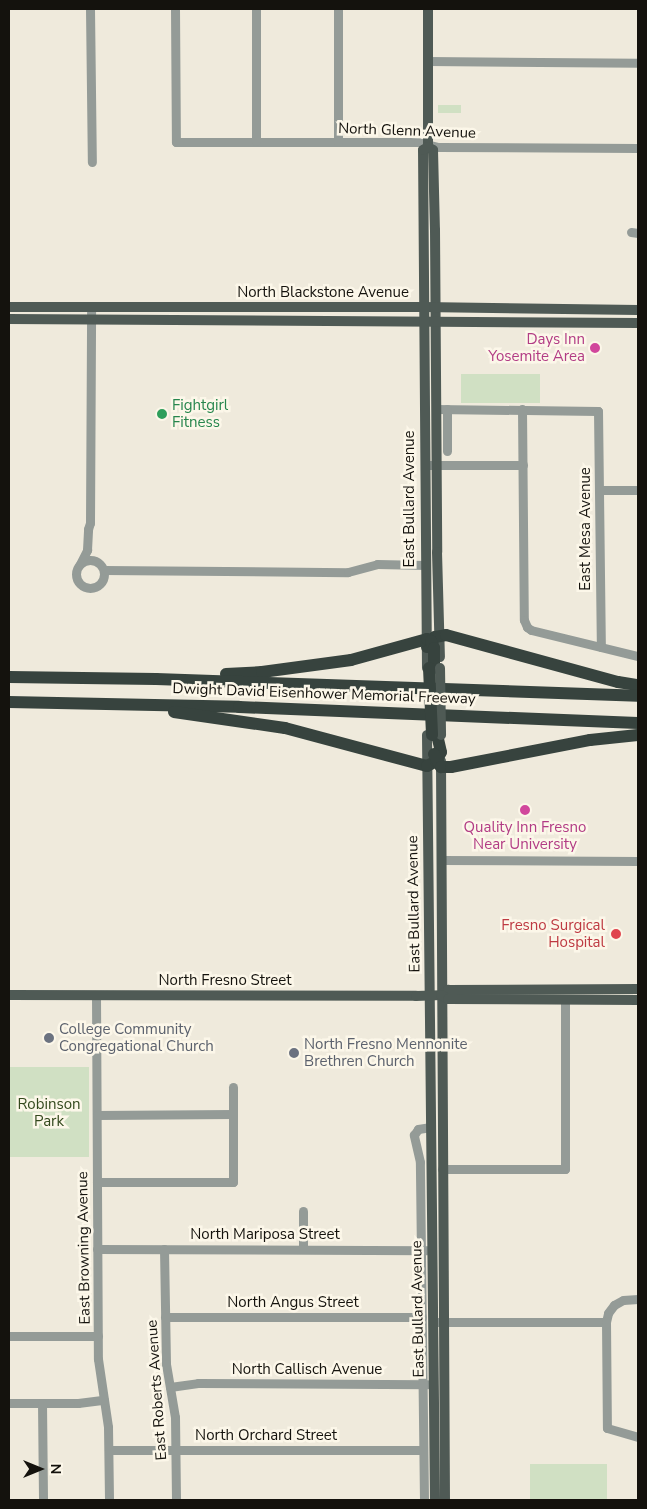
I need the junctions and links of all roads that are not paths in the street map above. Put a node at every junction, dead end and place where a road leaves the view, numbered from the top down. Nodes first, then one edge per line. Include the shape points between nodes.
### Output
1 (90, 9) edge
2 (175, 9) edge
3 (256, 9) edge
4 (338, 9) edge
5 (428, 9) edge
6 (428, 62) junction
7 (638, 63) edge
8 (256, 141) junction
9 (338, 142) junction
10 (428, 145) junction
11 (638, 148) edge
12 (92, 162) dead end
13 (423, 175) junction
14 (435, 230) junction
15 (9, 307) edge
16 (92, 307) junction
17 (361, 307) junction
18 (423, 307) junction
19 (273, 308) junction
20 (436, 308) junction
21 (638, 310) edge
22 (9, 319) edge
23 (91, 320) junction
24 (224, 321) junction
25 (280, 321) junction
26 (424, 323) junction
27 (436, 323) junction
28 (638, 323) edge
29 (442, 409) junction
30 (522, 409) junction
31 (447, 451) dead end
32 (425, 465) junction
33 (436, 465) junction
34 (523, 465) junction
35 (600, 490) junction
36 (638, 490) edge
37 (90, 523) junction
38 (97, 562) junction
39 (80, 564) junction
40 (426, 565) junction
41 (104, 570) junction
42 (601, 647) junction
43 (431, 654) junction
44 (638, 656) edge
45 (9, 677) edge
46 (156, 680) junction
47 (638, 685) edge
48 (638, 696) edge
49 (9, 702) edge
50 (130, 704) junction
51 (638, 722) edge
52 (434, 735) junction
53 (638, 735) edge
54 (437, 761) junction
55 (441, 860) junction
56 (638, 861) edge
57 (626, 989) junction
58 (638, 989) edge
59 (9, 995) edge
60 (96, 995) junction
61 (429, 995) junction
62 (441, 995) junction
63 (565, 1000) junction
64 (638, 1000) edge
65 (233, 1087) dead end
66 (233, 1114) junction
67 (97, 1115) junction
68 (431, 1127) junction
69 (442, 1169) junction
70 (97, 1182) junction
71 (303, 1211) dead end
72 (97, 1249) junction
73 (164, 1249) junction
74 (303, 1249) junction
75 (427, 1250) junction
76 (638, 1299) edge
77 (165, 1317) junction
78 (422, 1317) junction
79 (432, 1322) junction
80 (444, 1322) junction
81 (606, 1322) junction
82 (9, 1336) edge
83 (98, 1336) junction
84 (433, 1384) junction
85 (170, 1387) junction
86 (104, 1400) junction
87 (9, 1402) edge
88 (42, 1403) junction
89 (638, 1437) edge
90 (109, 1450) junction
91 (177, 1450) junction
92 (423, 1450) junction
93 (434, 1471) junction
94 (43, 1500) edge
95 (109, 1500) edge
96 (176, 1500) edge
97 (424, 1500) edge
98 (435, 1500) edge
99 (440, 1500) edge
100 (445, 1500) edge

1 - 12 street
2 - 8 street, North Glenn Avenue via 176,142
3 - 8 street
4 - 9 street
5 - 6 main road
6 - 7 street
6 - 10 main road
8 - 9 street, North Glenn Avenue
9 - 10 street, North Glenn Avenue
10 - 11 street, North Glenn Avenue
10 - 13 main road via 423,150
10 - 14 main road via 433,150
13 - 14 main road via 428,189 430,223
13 - 18 main road, East Bullard Avenue
14 - 20 main road, East Bullard Avenue
15 - 16 main road, North Blackstone Avenue
16 - 19 main road, North Blackstone Avenue
16 - 23 street
17 - 18 main road, North Blackstone Avenue
17 - 19 main road, North Blackstone Avenue
17 - 25 main road via 322,314 289,315
18 - 20 main road, North Blackstone Avenue
18 - 26 main road, East Bullard Avenue
19 - 24 main road via 267,314 231,315
20 - 21 main road, North Blackstone Avenue
20 - 27 main road, East Bullard Avenue
22 - 23 main road, North Blackstone Avenue
23 - 24 main road, North Blackstone Avenue
23 - 37 street
24 - 25 main road, North Blackstone Avenue
25 - 26 main road, North Blackstone Avenue
26 - 27 main road, North Blackstone Avenue
26 - 32 main road, East Bullard Avenue
27 - 28 main road, North Blackstone Avenue
27 - 29 main road, East Bullard Avenue
29 - 30 street
29 - 31 street
29 - 33 main road, East Bullard Avenue
30 - 34 street
30 - 35 street, East Mesa Avenue via 598,411
32 - 33 street
32 - 40 main road, East Bullard Avenue
33 - 34 street
33 - 43 main road, East Bullard Avenue
34 - 42 street via 524,620 532,630
35 - 36 street
35 - 42 street, East Mesa Avenue
37 - 38 street
37 - 39 street via 87,550
38 - 39 street via 89,560
38 - 41 street
39 - 41 street via 78,579 87,587 100,584
40 - 41 street via 377,564 348,572
40 - 43 main road, East Bullard Avenue
42 - 44 street
43 - 46 highway
43 - 47 highway
43 - 52 highway
45 - 46 highway, Dwight David Eisenhower Memorial Freeway
46 - 48 highway, Dwight David Eisenhower Memorial Freeway
49 - 50 highway, Dwight David Eisenhower Memorial Freeway
50 - 51 highway, Dwight David Eisenhower Memorial Freeway
50 - 54 highway via 285,728
52 - 54 highway
52 - 54 main road, East Bullard Avenue
53 - 54 highway via 590,740 479,762
54 - 55 main road, East Bullard Avenue
54 - 61 main road, East Bullard Avenue
55 - 56 street
55 - 62 main road, East Bullard Avenue
57 - 58 main road, North Fresno Street
57 - 62 main road, North Fresno Street via 448,990
57 - 63 main road via 620,994 568,995
59 - 60 main road, North Fresno Street
60 - 61 main road, North Fresno Street
60 - 67 street, East Browning Avenue
61 - 62 main road, North Fresno Street
61 - 68 main road, East Bullard Avenue
62 - 63 main road, North Fresno Street via 448,998
62 - 69 main road, East Bullard Avenue
63 - 64 main road, North Fresno Street
63 - 69 street via 565,1169
65 - 66 street
66 - 67 street
66 - 70 street via 233,1182
67 - 70 street, East Browning Avenue
68 - 69 main road via 436,1133 437,1165
68 - 75 main road, East Bullard Avenue
68 - 75 street via 418,1129 414,1135 420,1162
69 - 80 main road, East Bullard Avenue
70 - 72 street, East Browning Avenue
71 - 74 street
72 - 73 street, North Mariposa Street
72 - 83 street, East Browning Avenue
73 - 74 street, North Mariposa Street
73 - 77 street, East Roberts Avenue
74 - 75 street, North Mariposa Street
75 - 78 street
75 - 79 main road, East Bullard Avenue
76 - 81 street via 623,1300 614,1305
77 - 78 street, North Angus Street
77 - 85 street, East Roberts Avenue
78 - 84 street
79 - 80 street
79 - 84 main road, East Bullard Avenue
80 - 81 street
80 - 84 main road, East Bullard Avenue
81 - 89 street via 607,1428
82 - 83 street
83 - 86 street, East Browning Avenue
84 - 85 street, North Callisch Avenue via 198,1383
84 - 92 street
84 - 93 main road, East Bullard Avenue
84 - 100 main road, East Bullard Avenue
85 - 91 street, East Roberts Avenue
86 - 88 street
86 - 90 street, East Browning Avenue
87 - 88 street
88 - 94 street
90 - 91 street, North Orchard Street
90 - 95 street, East Browning Avenue
91 - 92 street, North Orchard Street
91 - 96 street, East Roberts Avenue
92 - 97 street
93 - 98 main road, East Bullard Avenue
93 - 99 main road

